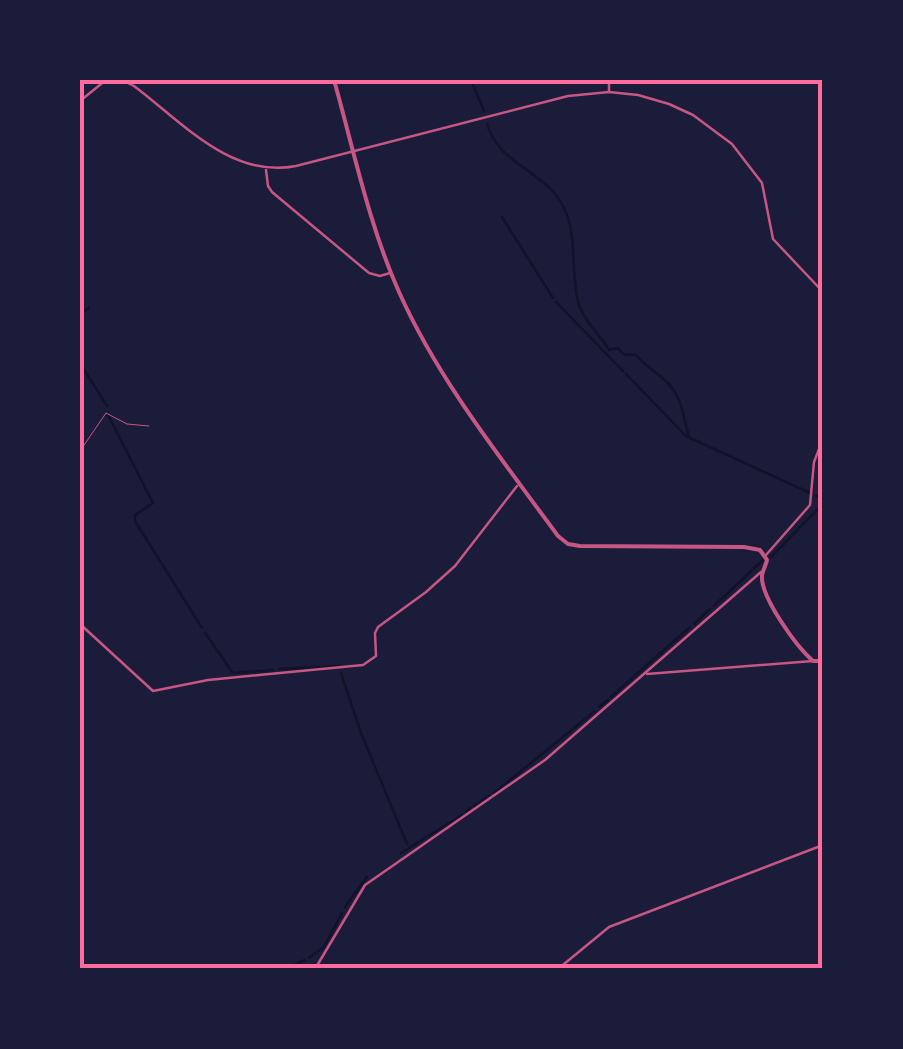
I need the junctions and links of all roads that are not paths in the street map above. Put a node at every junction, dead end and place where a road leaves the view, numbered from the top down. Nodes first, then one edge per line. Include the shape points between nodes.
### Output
1 (106, 80) edge
2 (122, 80) edge
3 (334, 80) edge
4 (609, 80) edge
5 (608, 92) junction
6 (80, 101) edge
7 (354, 151) junction
8 (266, 169) junction
9 (391, 272) junction
10 (823, 292) edge
11 (149, 426) dead end
12 (823, 439) edge
13 (80, 450) edge
14 (520, 483) junction
15 (767, 557) junction
16 (762, 571) junction
17 (80, 624) edge
18 (813, 661) junction
19 (823, 661) edge
20 (645, 674) junction
21 (823, 845) edge
22 (316, 969) edge
23 (558, 969) edge

1 - 6 street
2 - 8 street via 231,158
3 - 7 street
4 - 5 street
5 - 7 street via 517,107
5 - 10 street via 669,104 732,144 762,183 773,240
7 - 8 street
7 - 9 street
8 - 9 street via 272,192 369,273
9 - 14 street via 458,396
11 - 13 lane via 106,413
12 - 15 street via 810,505
14 - 15 street via 568,544 744,547
14 - 17 street via 455,566 378,627 376,656 369,663 153,691
15 - 16 street
16 - 18 street via 792,640
16 - 20 street
18 - 19 street
18 - 20 street
20 - 22 street via 545,760 365,885
21 - 23 street via 609,927

